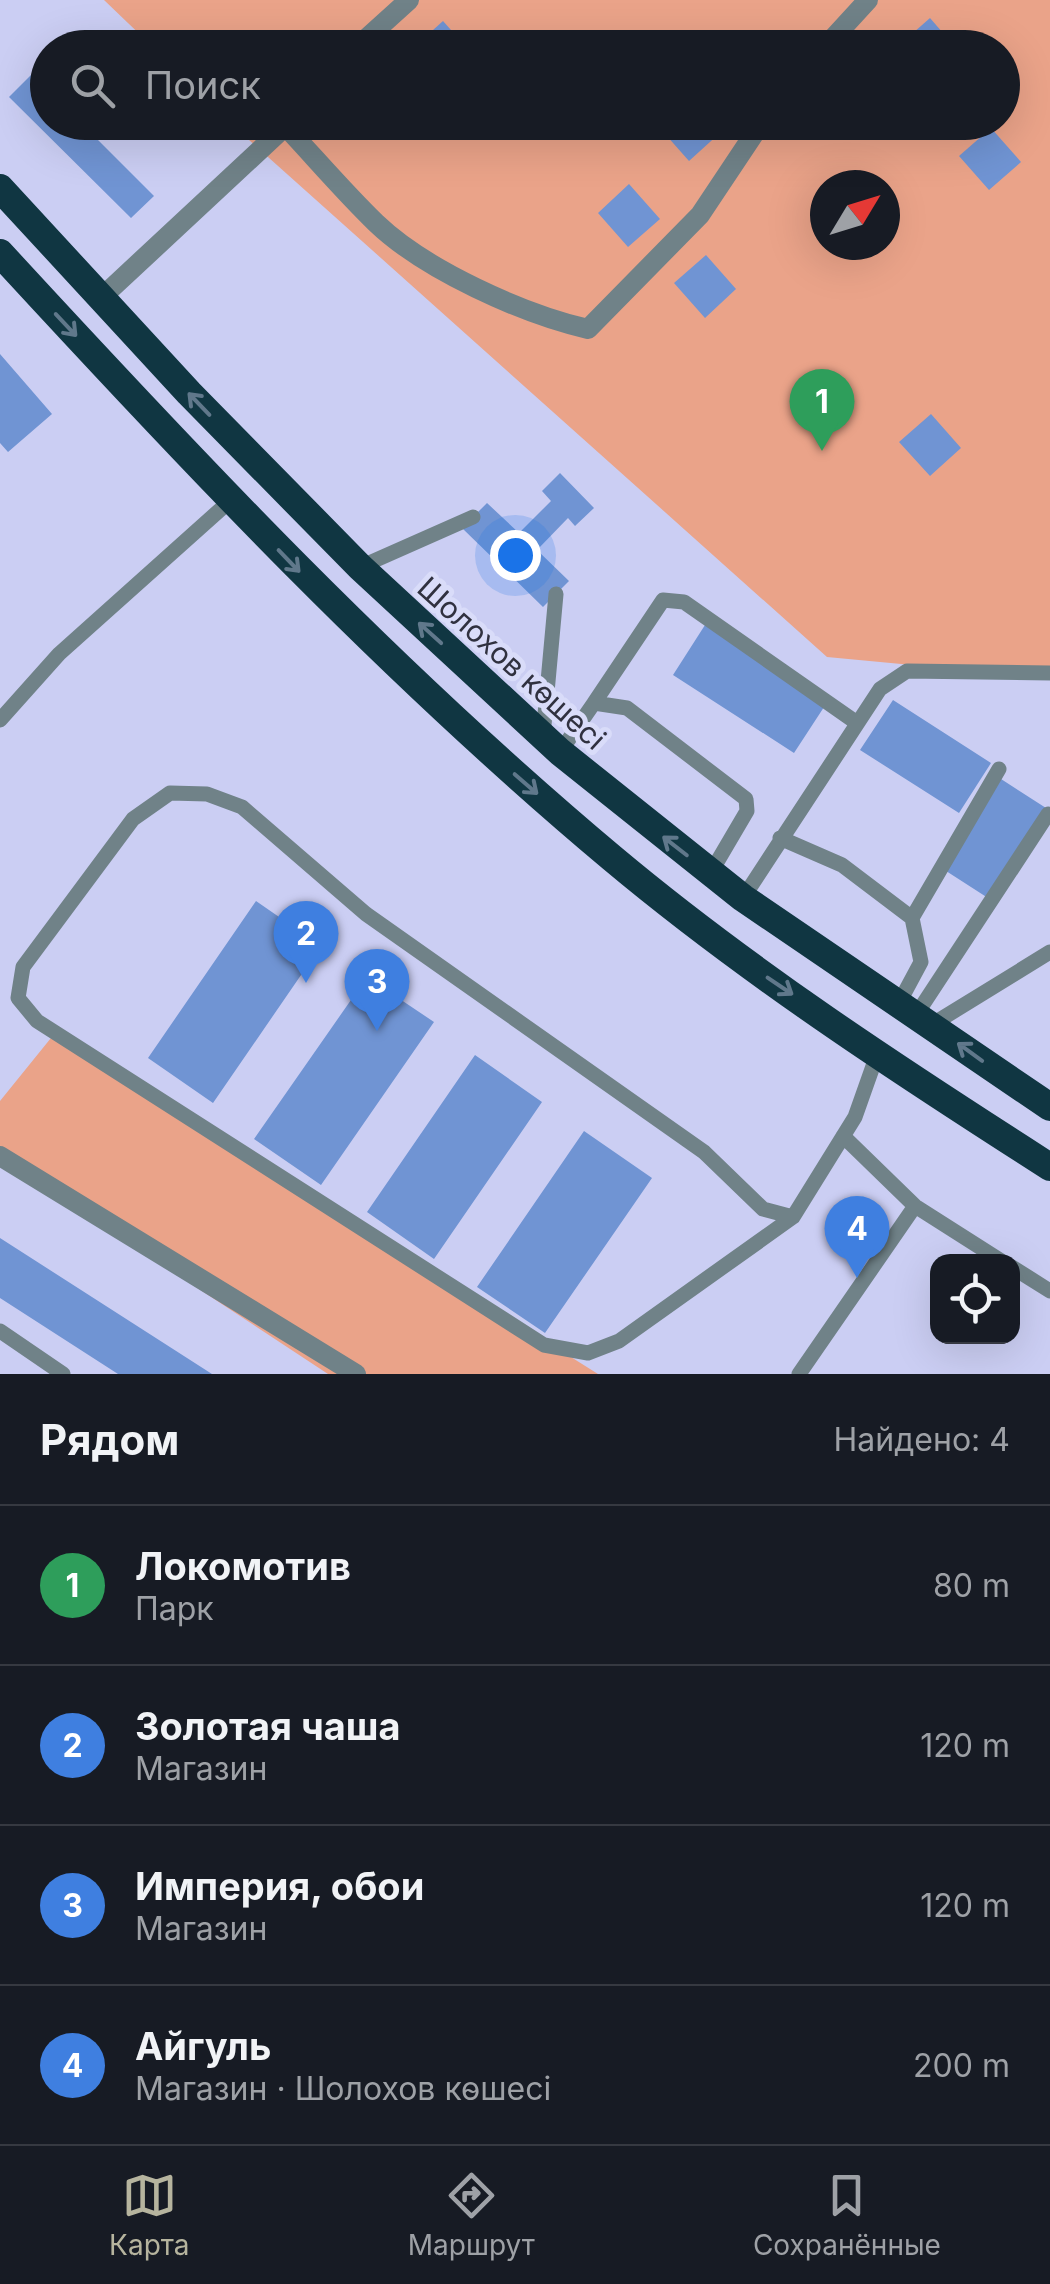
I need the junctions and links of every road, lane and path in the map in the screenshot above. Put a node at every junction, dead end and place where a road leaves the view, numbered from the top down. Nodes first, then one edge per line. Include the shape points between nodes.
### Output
1 (409, 0) edge
2 (868, 0) edge
3 (376, 30) edge
4 (840, 30) edge
5 (272, 140) edge
6 (302, 140) edge
7 (750, 140) edge
8 (0, 188) edge
9 (0, 253) edge
10 (101, 298) junction
11 (231, 500) junction
12 (473, 517) dead end
13 (360, 567) junction
14 (556, 594) dead end
15 (1050, 673) edge
16 (594, 703) junction
17 (0, 720) edge
18 (857, 723) junction
19 (551, 744) junction
20 (999, 769) dead end
21 (1048, 814) edge
22 (780, 838) junction
23 (710, 874) junction
24 (742, 898) junction
25 (912, 918) junction
26 (1050, 952) edge
27 (916, 1014) junction
28 (878, 1052) junction
29 (1050, 1107) edge
30 (843, 1136) junction
31 (0, 1156) edge
32 (1050, 1167) edge
33 (914, 1206) junction
34 (793, 1217) junction
35 (990, 1254) edge
36 (1020, 1273) edge
37 (1050, 1291) edge
38 (0, 1332) edge
39 (62, 1374) edge
40 (356, 1374) edge
41 (798, 1374) edge

1 - 3 street
2 - 4 street
5 - 10 street
6 - 7 street via 379,226 455,276 542,318 588,329 700,215
8 - 10 highway, Шолохов көшесі
9 -> 11 highway
13 -> 10 highway, Шолохов көшесі
11 - 17 lane via 59,654
11 -> 28 highway via 349,622 614,860 739,958
12 - 13 lane
19 -> 13 highway, Шолохов көшесі
14 - 19 lane
15 - 18 lane via 907,671 880,689
16 - 18 lane via 663,600 684,602
16 - 19 lane
16 - 23 lane via 627,708 746,799 747,811
18 - 22 lane
23 -> 19 highway, Шолохов көшесі
20 - 25 lane
21 - 27 lane
22 - 24 lane
22 - 25 lane via 842,866
23 - 24 highway, Шолохов көшесі
24 - 27 highway, Шолохов көшесі
25 - 27 lane via 921,962
26 - 27 lane
29 -> 27 highway, Шолохов көшесі
28 - 30 lane
28 - 32 highway
30 - 33 lane
30 - 34 lane
31 - 40 street
33 - 35 lane
33 - 41 lane
34 - 34 lane via 618,1341 588,1353 544,1345 37,1021 18,998 22,967 134,819 170,793 208,794 242,807 366,914 704,1152 763,1209
36 - 37 lane
38 - 39 lane

